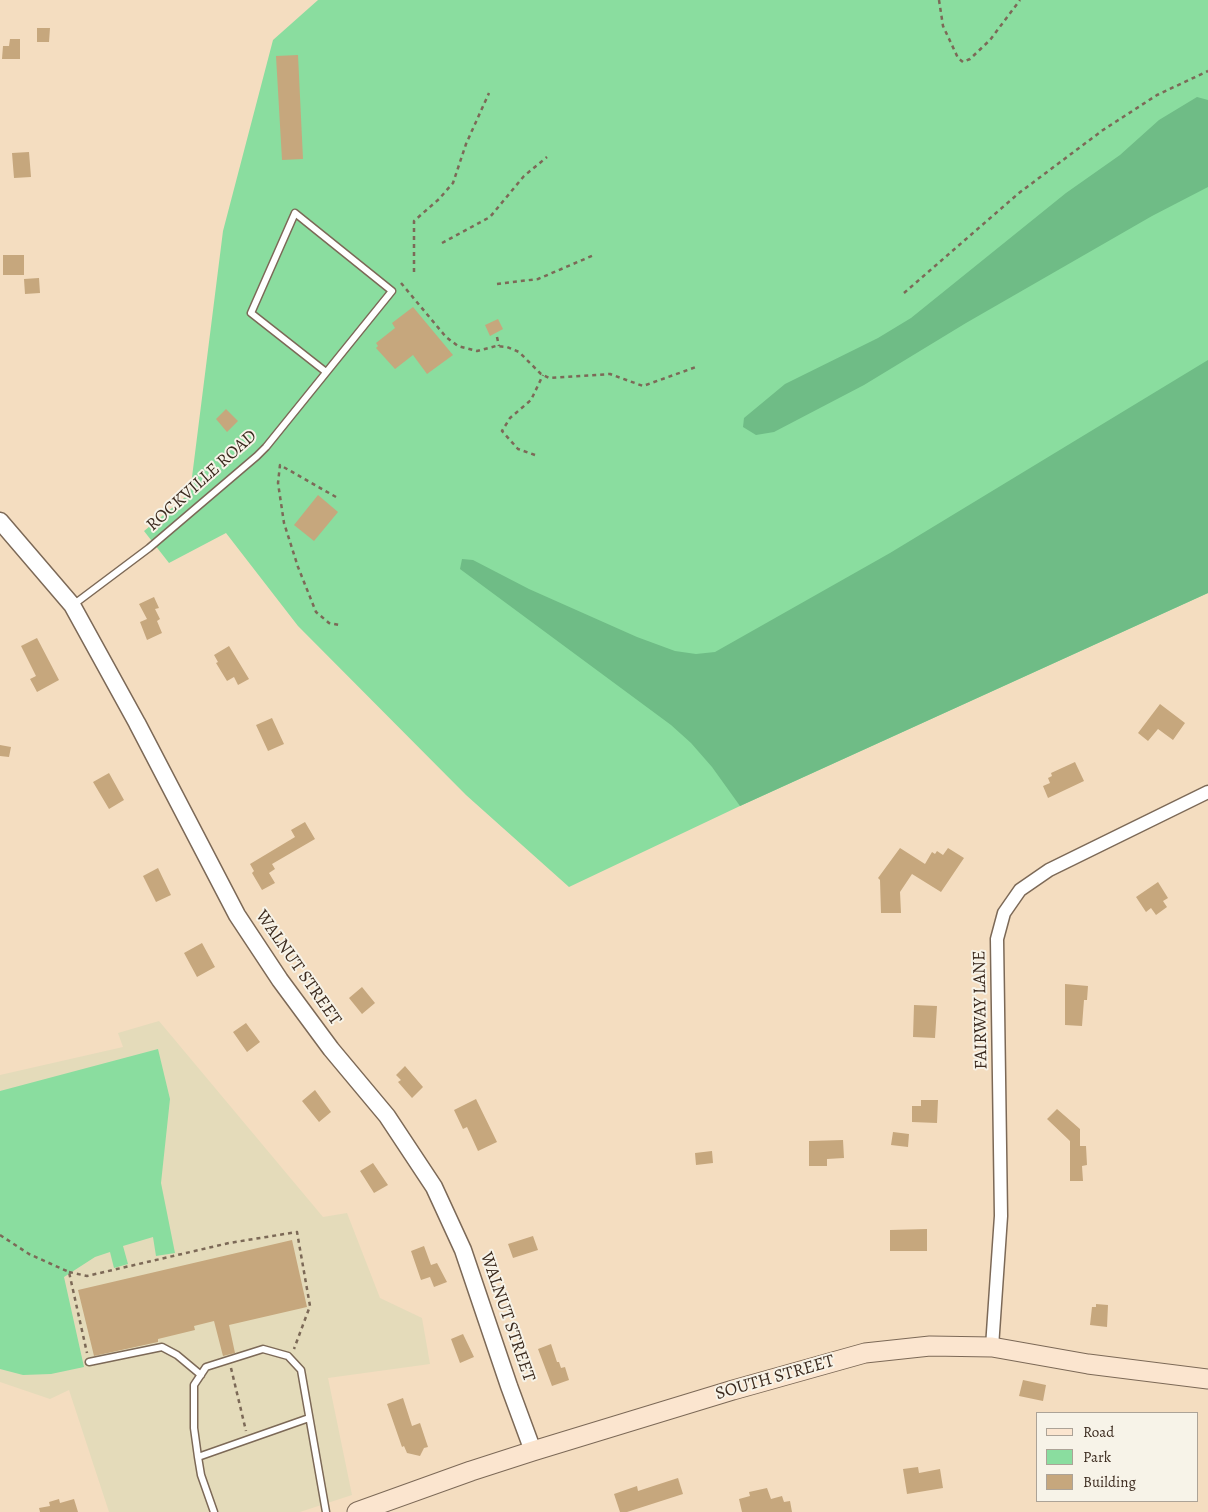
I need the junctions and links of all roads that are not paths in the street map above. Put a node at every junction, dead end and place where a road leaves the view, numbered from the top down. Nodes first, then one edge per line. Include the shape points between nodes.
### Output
1 (326, 372) junction
2 (0, 521) edge
3 (72, 606) junction
4 (1208, 792) edge
5 (992, 1347) junction
6 (89, 1362) road end
7 (201, 1375) junction
8 (1208, 1379) edge
9 (309, 1418) junction
10 (533, 1451) junction
11 (198, 1457) junction
12 (214, 1512) edge
13 (326, 1512) edge
14 (357, 1512) edge

1 - 1 lane, ROCKVILLE ROAD via 392,291 295,214 251,312
1 - 3 lane, ROCKVILLE ROAD via 249,464
2 - 3 street, WALNUT STREET
3 - 10 street, WALNUT STREET via 142,731 237,915 331,1049 387,1116 434,1187 463,1250
4 - 5 street, FAIRWAY LANE via 1049,870 1020,890 1004,913 997,938 1001,1216
5 - 8 main road, SOUTH STREET via 1088,1364
5 - 10 main road, SOUTH STREET via 930,1346 865,1353
6 - 7 lane via 162,1347
7 - 9 lane via 206,1366 263,1349 288,1356 300,1370
7 - 11 lane via 194,1386
9 - 11 lane
9 - 13 lane
10 - 14 main road, SOUTH STREET
11 - 12 lane

